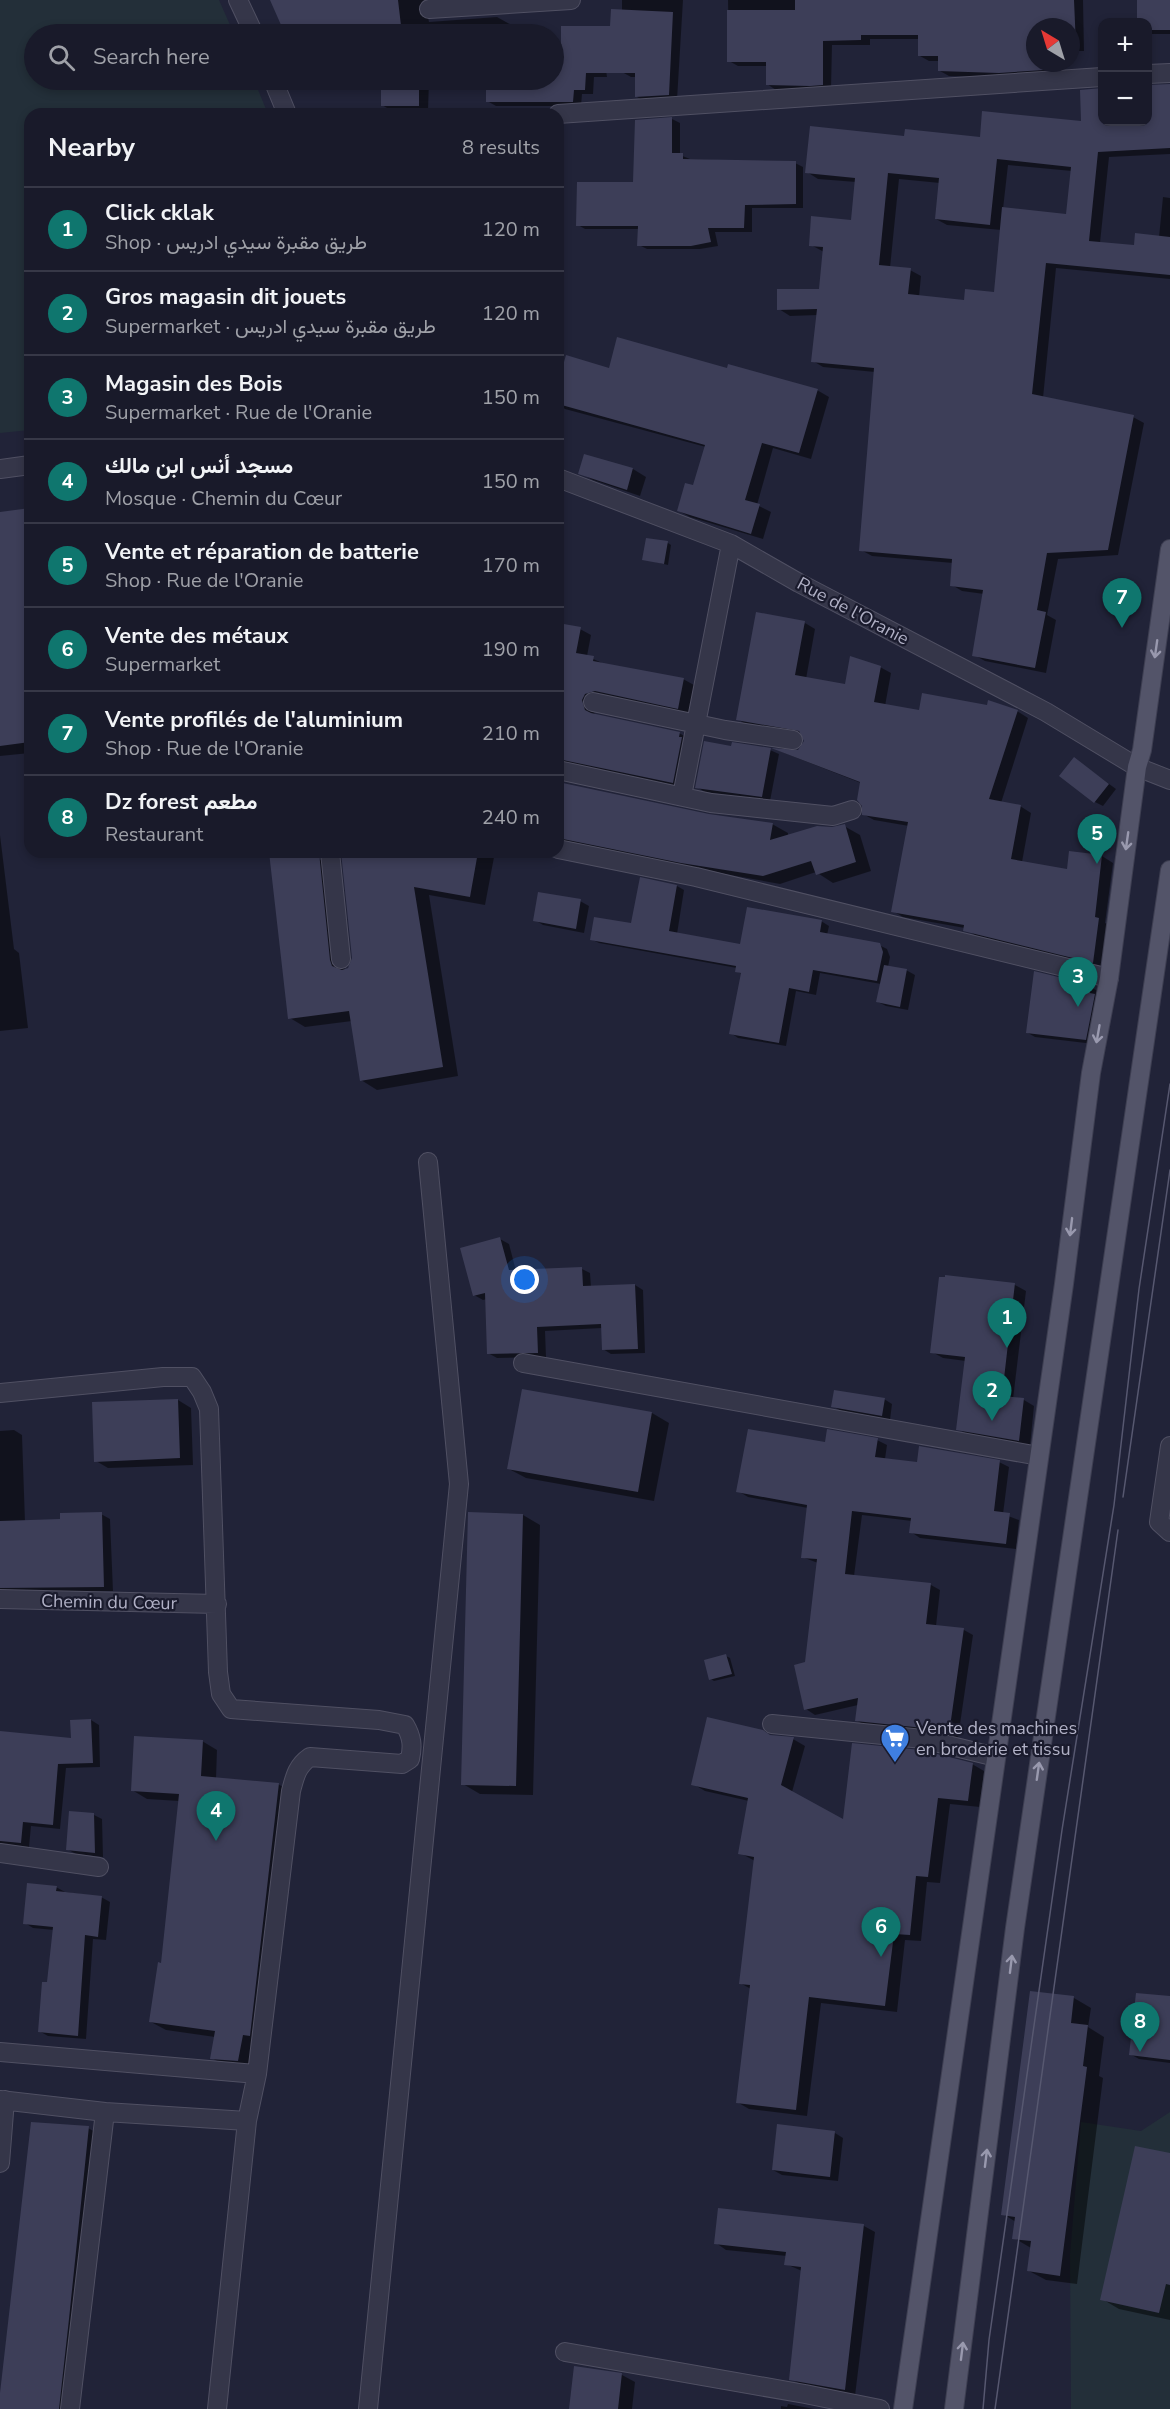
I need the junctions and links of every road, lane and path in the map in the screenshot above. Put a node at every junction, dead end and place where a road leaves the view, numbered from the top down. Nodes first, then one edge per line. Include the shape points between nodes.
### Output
1 (238, 0) edge
2 (571, 0) edge
3 (429, 9) dead end
4 (249, 24) edge
5 (1170, 73) edge
6 (1152, 74) edge
7 (1098, 77) edge
8 (277, 90) edge
9 (284, 108) edge
10 (564, 114) edge
11 (24, 466) edge
12 (0, 469) edge
13 (564, 480) edge
14 (731, 544) junction
15 (1170, 549) edge
16 (593, 702) dead end
17 (697, 722) junction
18 (793, 740) dead end
19 (1137, 767) junction
20 (564, 771) edge
21 (1170, 780) edge
22 (682, 796) junction
23 (852, 810) dead end
24 (564, 850) edge
25 (331, 858) edge
26 (1170, 870) edge
27 (341, 959) dead end
28 (1109, 978) junction
29 (428, 1161) dead end
30 (523, 1364) dead end
31 (0, 1393) edge
32 (1170, 1446) edge
33 (1040, 1456) junction
34 (1164, 1527) edge
35 (0, 1599) edge
36 (217, 1604) junction
37 (772, 1724) dead end
38 (996, 1757) junction
39 (0, 1852) edge
40 (99, 1867) dead end
41 (0, 2052) edge
42 (257, 2074) junction
43 (2, 2100) edge
44 (105, 2112) junction
45 (247, 2121) junction
46 (0, 2163) edge
47 (565, 2352) dead end
48 (70, 2409) edge
49 (217, 2409) edge
50 (368, 2409) edge
51 (880, 2409) edge
52 (903, 2409) edge
53 (954, 2409) edge

1 - 4 street
2 - 3 street
5 - 6 street
7 - 10 street
8 - 9 street
11 - 12 street
13 - 14 street, Rue de l'Oranie
14 - 17 street
14 - 19 street, Rue de l'Oranie via 1046,712
15 -> 19 main road
16 - 17 street
17 - 18 street
17 - 22 street
19 - 21 street, Rue de l'Oranie
19 -> 28 main road
20 - 22 street
22 - 23 street via 833,816
24 - 28 street via 696,877
25 - 27 street
53 -> 26 main road via 1016,1928
28 -> 33 main road via 1091,1073
29 - 50 street via 459,1484
30 - 33 street
31 - 36 street via 192,1377 209,1409
32 - 34 street
33 - 38 main road
35 - 36 street, Chemin du Cœur
36 - 42 street via 221,1694 231,1708 379,1720 405,1725 412,1736 410,1759 402,1764 310,1757 300,1763 295,1773
37 - 38 street via 923,1739
38 - 52 main road
39 - 40 street
41 - 42 street
42 - 45 street
43 - 44 street
43 - 46 street
44 - 45 street
44 - 48 street
45 - 49 street
47 - 51 street

